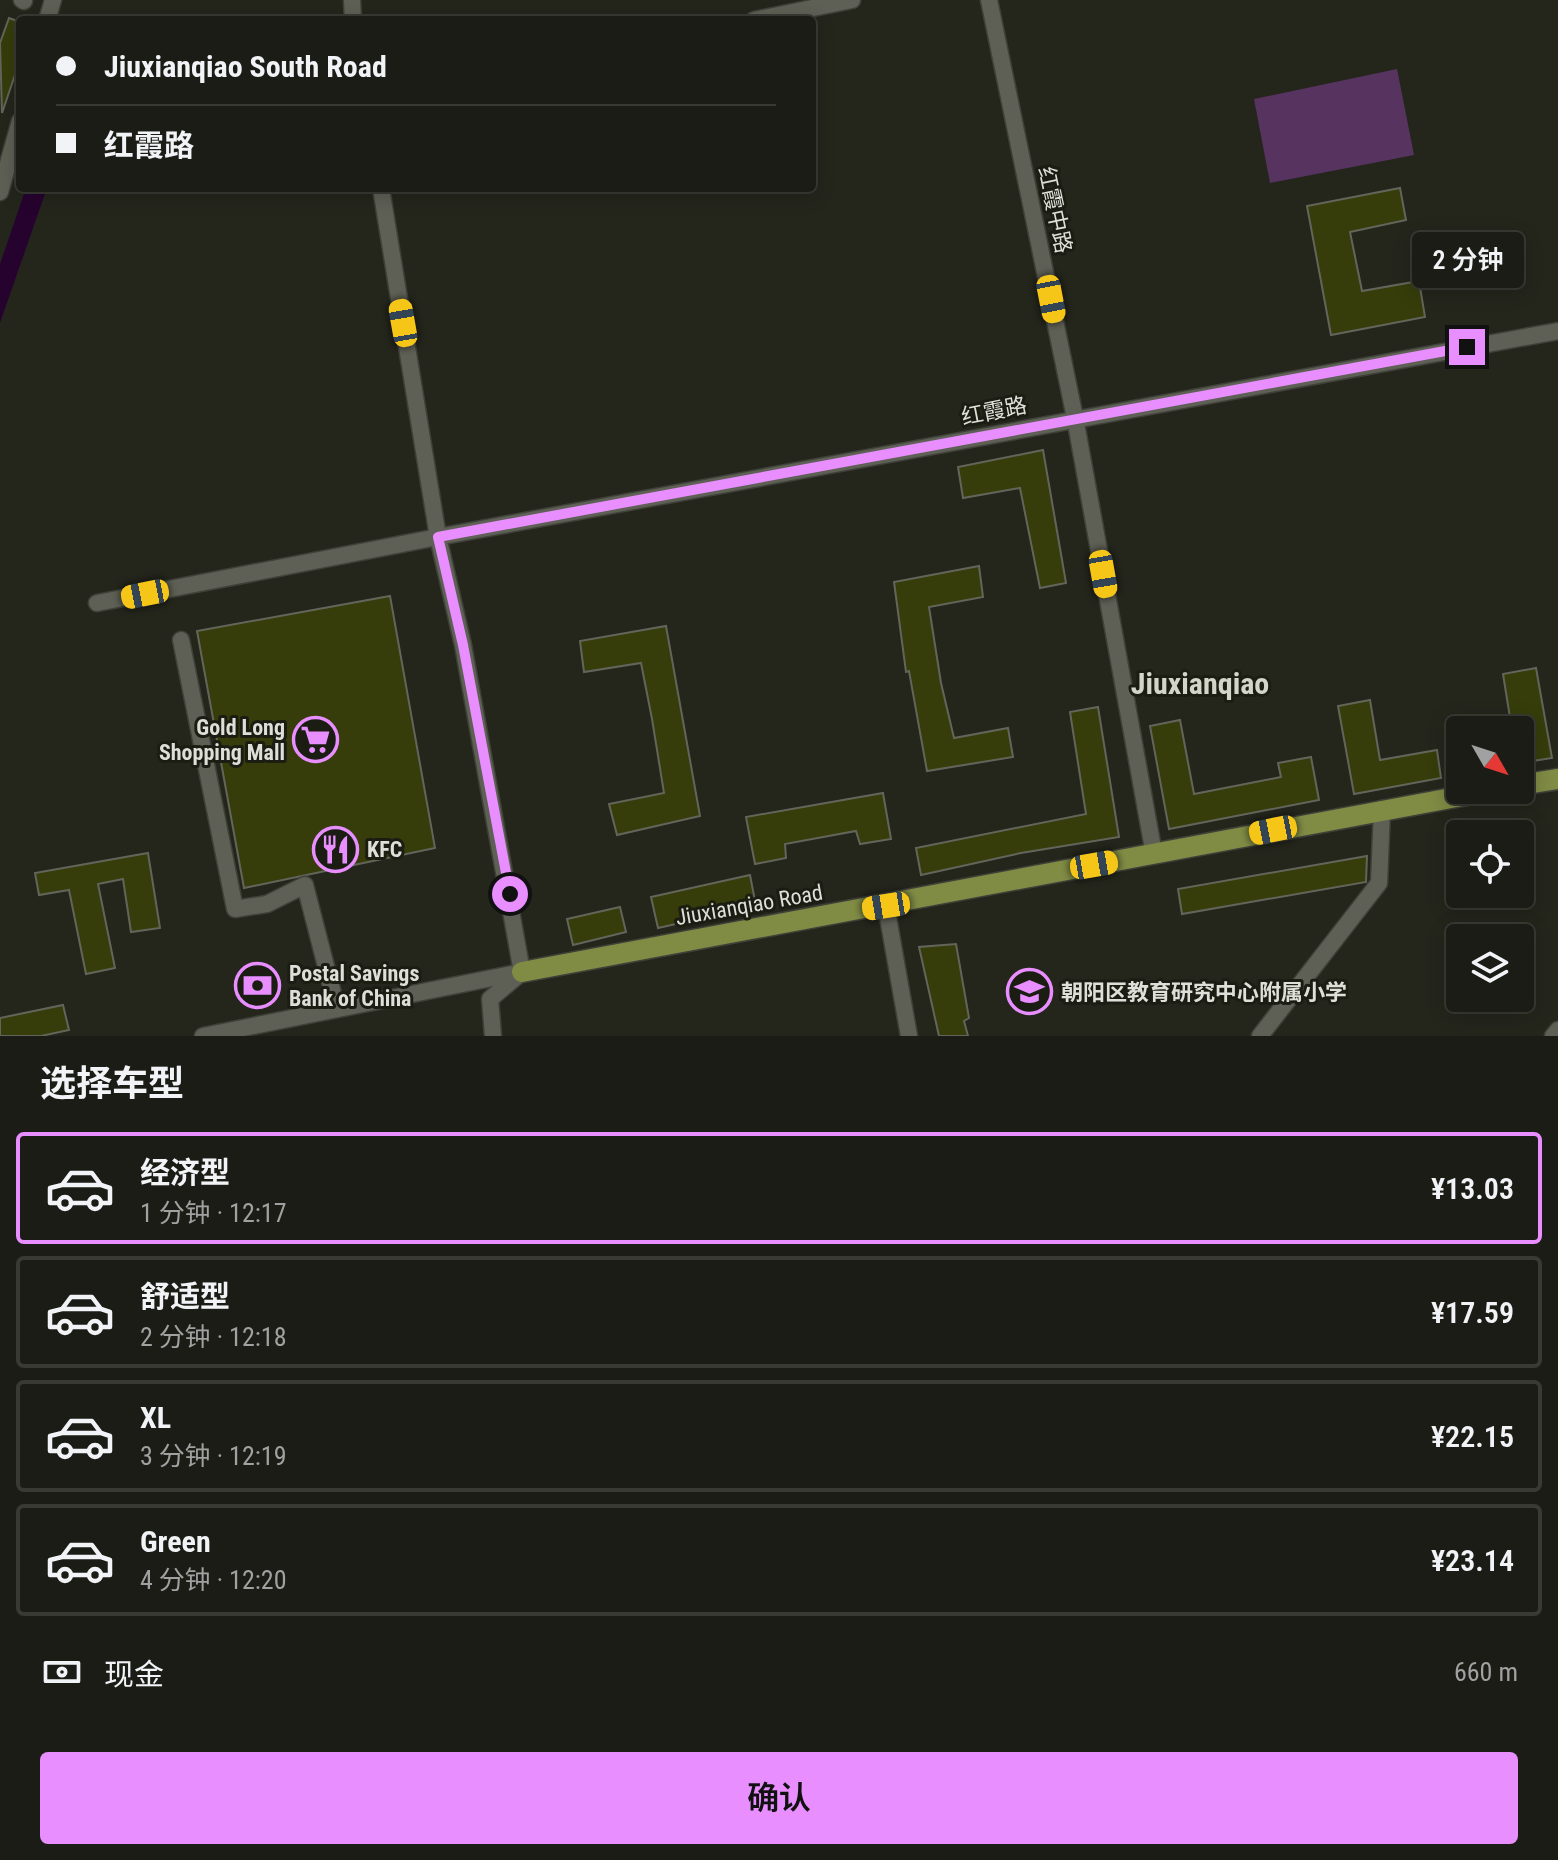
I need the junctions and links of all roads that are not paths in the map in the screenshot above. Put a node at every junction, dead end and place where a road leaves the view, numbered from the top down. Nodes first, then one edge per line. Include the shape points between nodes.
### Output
1 (852, 0) edge
2 (989, 0) edge
3 (774, 16) edge
4 (16, 134) edge
5 (1, 183) edge
6 (382, 192) edge
7 (1558, 331) edge
8 (1075, 418) junction
9 (438, 537) junction
10 (97, 603) dead end
11 (181, 640) dead end
12 (1558, 779) edge
13 (1534, 783) edge
14 (1446, 798) edge
15 (1382, 809) junction
16 (1154, 854) junction
17 (886, 906) junction
18 (522, 972) junction
19 (337, 1009) junction
20 (1558, 1030) edge
21 (203, 1036) edge
22 (493, 1036) edge
23 (909, 1036) edge
24 (1260, 1036) edge
25 (1553, 1036) edge

1 - 3 street
2 - 8 street, 红霞中路
4 - 5 street
6 - 9 street
7 - 8 street, 红霞路
8 - 9 street, 红霞路
8 - 16 street, 红霞中路
9 - 10 street, 红霞路
9 - 18 street via 463,645
11 - 19 street via 235,909 267,904 305,885
12 - 13 main road
14 - 15 main road, Jiuxianqiao Road
15 - 16 main road, Jiuxianqiao Road
15 - 24 street via 1379,883
16 - 17 main road, Jiuxianqiao Road
17 - 18 main road, Jiuxianqiao Road
17 - 23 street
18 - 19 street, Jiuxianqiao Road
18 - 22 street via 490,999
19 - 21 street, Jiuxianqiao Road
20 - 25 street

